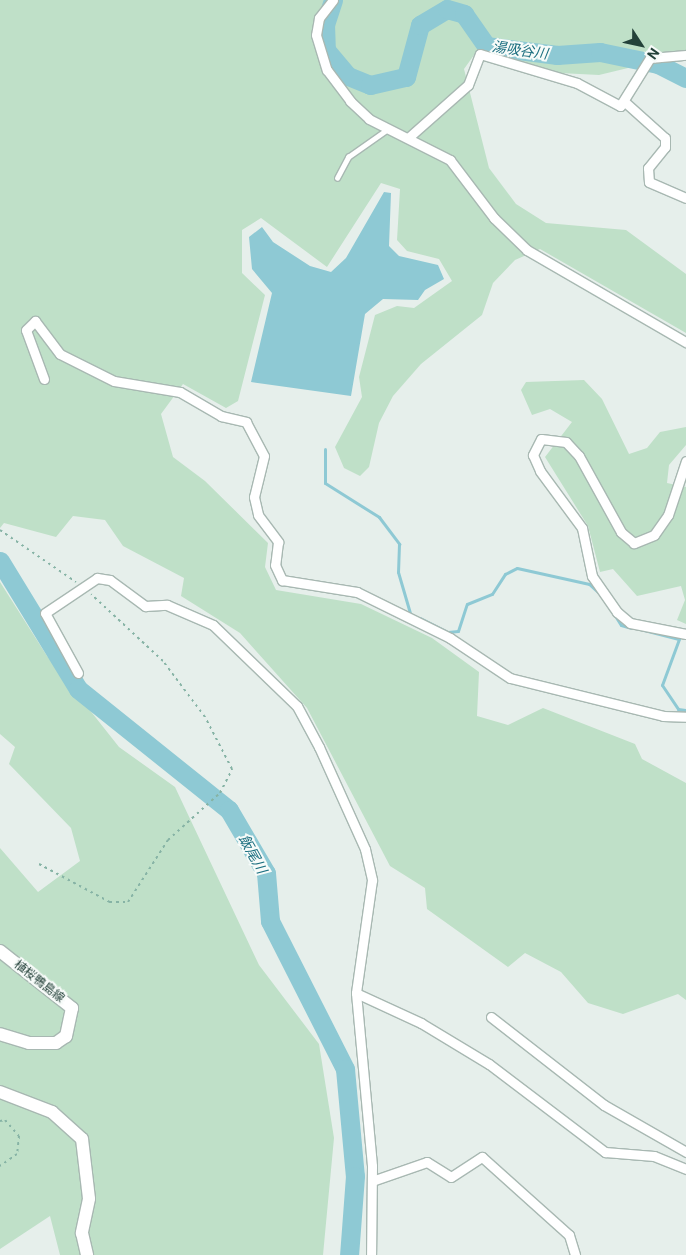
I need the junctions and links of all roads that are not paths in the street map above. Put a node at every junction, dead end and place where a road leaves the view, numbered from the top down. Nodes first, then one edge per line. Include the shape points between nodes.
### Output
1 (327, 4) edge
2 (686, 55) edge
3 (626, 103) junction
4 (388, 129) junction
5 (408, 138) junction
6 (337, 178) dead end
7 (686, 198) edge
8 (686, 342) edge
9 (44, 379) dead end
10 (686, 461) edge
11 (686, 634) edge
12 (78, 673) dead end
13 (686, 717) edge
14 (0, 951) edge
15 (356, 993) junction
16 (491, 1017) dead end
17 (0, 1034) edge
18 (0, 1092) edge
19 (686, 1152) edge
20 (686, 1169) edge
21 (372, 1181) junction
22 (87, 1255) edge
23 (371, 1255) edge
24 (576, 1255) edge

1 - 4 street via 316,35 327,70 350,101
2 - 3 street via 650,58
3 - 5 street via 612,105 577,83 480,54 474,60 468,85
3 - 7 street via 665,138 665,147 648,168 649,182
4 - 5 street
4 - 6 lane via 348,157
5 - 8 street via 450,160 494,218 527,250
9 - 13 street via 26,330 35,321 60,354 114,381 180,392 221,416 246,422 264,456 254,497 258,515 278,542 275,565 282,580 357,592 450,638 510,678 663,716
10 - 11 street via 668,515 654,536 634,543 620,532 580,456 566,442 542,439 533,455 540,471 582,528 592,576 617,612 630,623
12 - 15 street via 45,613 97,578 110,580 145,606 167,605 213,625 297,706 365,849 372,880
14 - 17 main road, 植桜鴨島線 via 72,1008 66,1036 56,1043 29,1044
15 - 20 street via 420,1024 489,1064 605,1152 654,1156
15 - 21 street
16 - 19 street via 604,1105
18 - 22 main road via 52,1112 82,1139 89,1200 82,1233
21 - 23 street
21 - 24 street via 427,1162 451,1177 482,1157 569,1235

